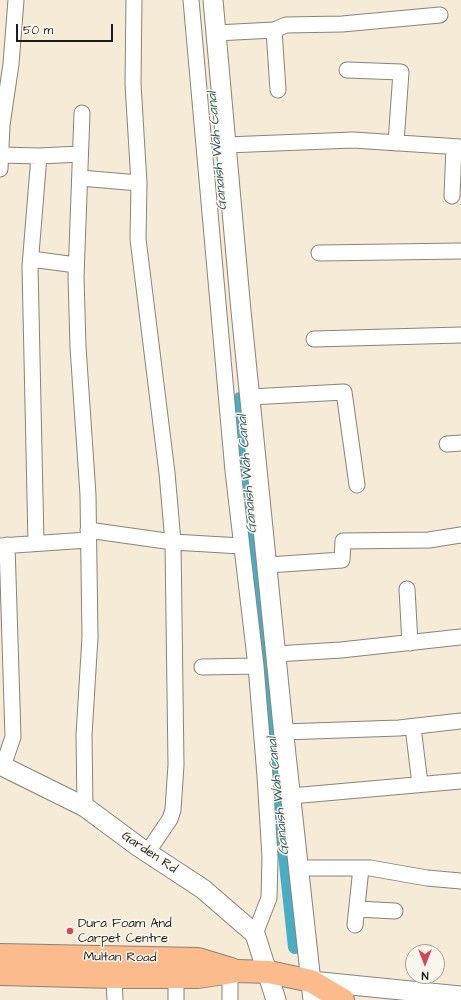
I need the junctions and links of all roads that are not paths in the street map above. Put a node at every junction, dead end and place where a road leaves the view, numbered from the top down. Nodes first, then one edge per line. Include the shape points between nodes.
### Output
1 (16, 0) edge
2 (134, 0) edge
3 (191, 0) edge
4 (213, 0) edge
5 (440, 15) dead end
6 (274, 30) junction
7 (216, 33) junction
8 (6, 51) edge
9 (347, 70) dead end
10 (278, 90) dead end
11 (82, 113) dead end
12 (396, 143) junction
13 (226, 144) junction
14 (458, 147) edge
15 (0, 154) edge
16 (80, 154) junction
17 (39, 156) junction
18 (80, 178) junction
19 (139, 183) junction
20 (452, 196) dead end
21 (461, 251) edge
22 (319, 253) dead end
23 (31, 259) junction
24 (76, 265) junction
25 (461, 335) edge
26 (314, 339) dead end
27 (250, 397) junction
28 (357, 486) dead end
29 (88, 535) junction
30 (461, 535) edge
31 (173, 542) junction
32 (36, 543) junction
33 (4, 545) edge
34 (241, 546) junction
35 (268, 565) junction
36 (407, 590) dead end
37 (461, 637) edge
38 (410, 643) junction
39 (276, 654) junction
40 (256, 666) junction
41 (202, 667) dead end
42 (461, 721) edge
43 (413, 727) junction
44 (283, 732) junction
45 (2, 766) edge
46 (461, 780) edge
47 (420, 784) junction
48 (291, 796) junction
49 (86, 807) junction
50 (148, 853) junction
51 (300, 868) junction
52 (361, 868) junction
53 (461, 881) edge
54 (357, 909) junction
55 (395, 911) dead end
56 (355, 925) dead end
57 (255, 934) junction
58 (0, 955) edge
59 (234, 972) junction
60 (269, 972) junction
61 (0, 974) edge
62 (114, 977) junction
63 (176, 977) junction
64 (312, 990) edge
65 (461, 996) edge
66 (114, 1000) edge
67 (176, 1000) edge
68 (230, 1000) edge
69 (276, 1000) edge
70 (343, 1000) edge

1 - 8 street
2 - 19 street via 133,84
3 - 34 street
4 - 7 street
5 - 6 street via 342,24 286,25
6 - 7 street
6 - 10 street
7 - 13 street
8 - 15 street
9 - 12 street via 401,72
11 - 16 street
12 - 13 street via 353,140
12 - 14 street
13 - 27 street
14 - 20 street
15 - 17 street
16 - 17 street
16 - 18 street
17 - 23 street
18 - 19 street
18 - 24 street
19 - 31 street via 138,239
21 - 22 street
23 - 24 street
23 - 32 street
24 - 29 street
25 - 26 street
27 - 28 street via 344,392
27 - 35 street
29 - 31 street
29 - 32 street
29 - 49 street via 90,637 84,735
30 - 35 street via 429,540 343,541 342,560
31 - 34 street
31 - 50 street via 176,765 173,810
32 - 33 street
33 - 45 street via 13,737
34 - 40 street
35 - 39 street
36 - 38 street
37 - 38 street
38 - 39 street
39 - 44 street
40 - 41 street
40 - 57 street via 270,857 269,898
42 - 43 street
43 - 44 street
43 - 47 street
44 - 48 street
45 - 49 street, Garden Rd
46 - 47 street
47 - 48 street
48 - 51 street
49 - 50 street, Garden Rd
50 - 57 street, Garden Rd via 204,889
51 - 52 street
51 - 64 street
52 - 53 street
52 - 54 street
54 - 55 street
54 - 56 street
57 - 60 street, Garden Rd
58 - 59 main road, Multan Road via 198,959
59 - 60 main road, Multan Road
59 - 63 main road, Multan Road
59 - 68 street
60 - 64 main road, Multan Road
60 - 69 street, Garden Rd
61 - 62 main road, Multan Road
62 - 63 main road, Multan Road
62 - 66 street
63 - 67 street
64 - 65 street
64 - 70 main road, Multan Road

